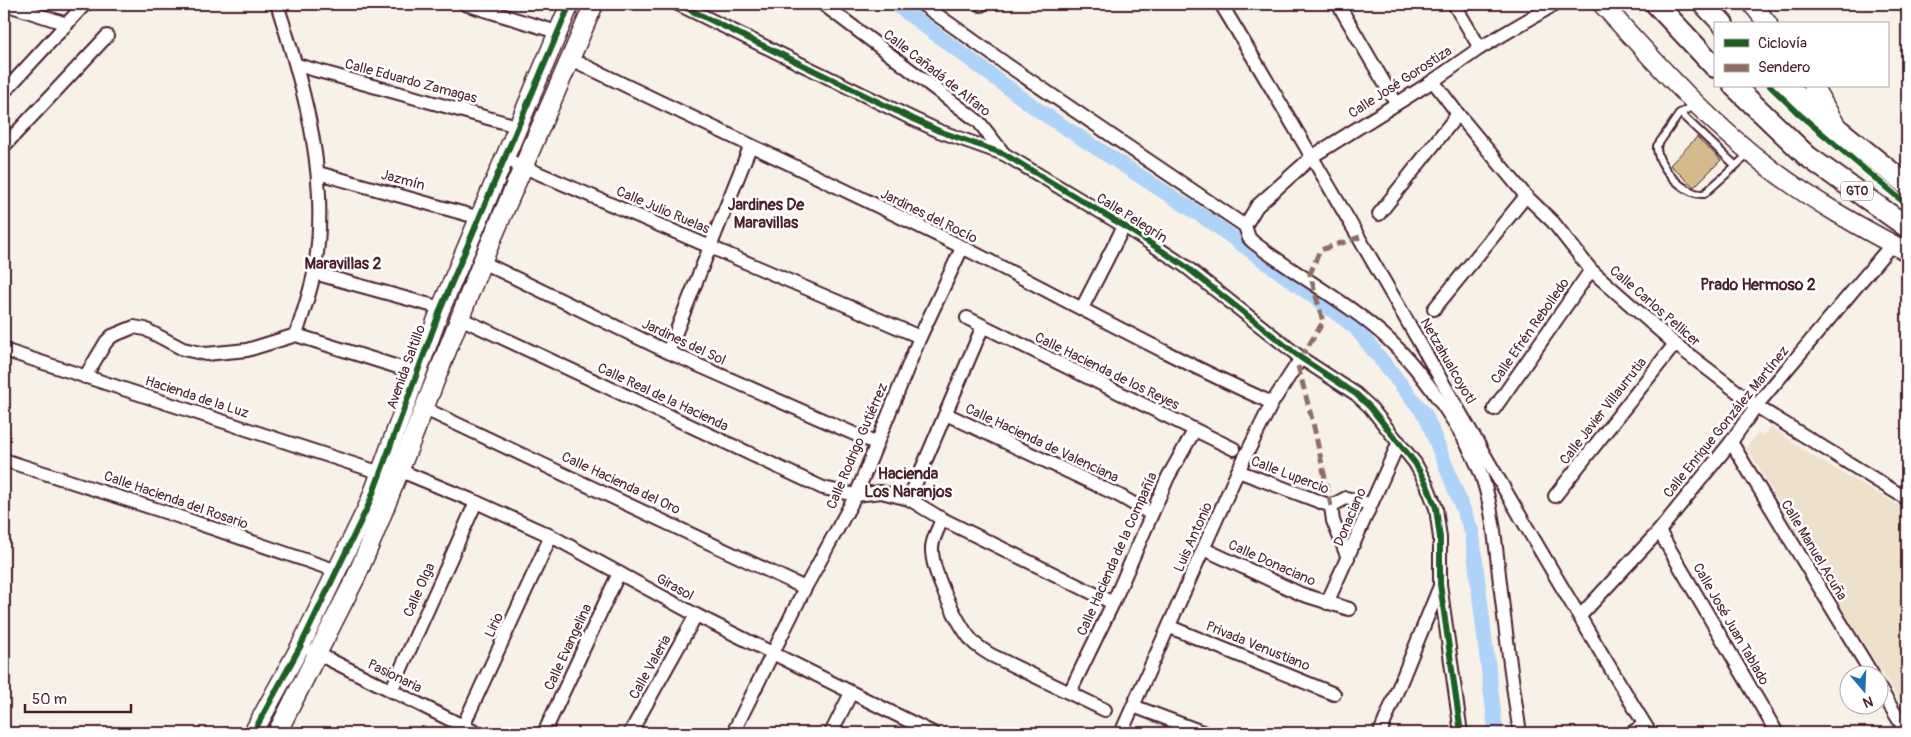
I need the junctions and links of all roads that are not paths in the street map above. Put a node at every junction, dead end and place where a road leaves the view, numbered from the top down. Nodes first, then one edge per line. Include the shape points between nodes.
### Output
1 (5, 4) edge
2 (85, 4) edge
3 (277, 4) edge
4 (465, 4) edge
5 (570, 4) edge
6 (594, 4) edge
7 (678, 4) edge
8 (823, 4) edge
9 (922, 4) edge
10 (1221, 4) edge
11 (1338, 4) edge
12 (1454, 4) edge
13 (1555, 4) edge
14 (1602, 4) edge
15 (1656, 4) edge
16 (1704, 4) edge
17 (1752, 4) edge
18 (1721, 22) edge
19 (1766, 22) edge
20 (67, 24) junction
21 (557, 32) junction
22 (108, 36) dead end
23 (1480, 48) junction
24 (571, 59) junction
25 (297, 65) junction
26 (1714, 66) edge
27 (1433, 81) junction
28 (1736, 88) edge
29 (1787, 88) edge
30 (1814, 88) edge
31 (4, 92) edge
32 (1396, 103) junction
33 (1697, 105) junction
34 (1680, 113) junction
35 (1458, 114) junction
36 (517, 126) junction
37 (1837, 128) junction
38 (4, 146) edge
39 (750, 147) junction
40 (1751, 152) junction
41 (1004, 154) junction
42 (1313, 156) junction
43 (503, 158) junction
44 (1735, 164) junction
45 (523, 166) junction
46 (318, 173) junction
47 (1907, 186) edge
48 (1526, 196) junction
49 (1379, 214) dead end
50 (480, 218) junction
51 (1124, 226) junction
52 (1245, 226) junction
53 (1907, 227) edge
54 (710, 247) junction
55 (962, 248) junction
56 (1900, 248) edge
57 (482, 262) junction
58 (1591, 270) junction
59 (314, 273) junction
60 (441, 308) junction
61 (1082, 308) junction
62 (1434, 309) dead end
63 (460, 318) junction
64 (966, 318) dead end
65 (983, 326) junction
66 (296, 335) junction
67 (920, 337) junction
68 (1675, 344) junction
69 (4, 350) edge
70 (668, 352) junction
71 (1301, 358) junction
72 (417, 373) junction
73 (85, 377) junction
74 (1272, 404) junction
75 (1756, 406) junction
76 (423, 408) junction
77 (1494, 409) dead end
78 (946, 414) junction
79 (1194, 431) junction
80 (1400, 442) junction
81 (1731, 442) junction
82 (875, 443) junction
83 (1234, 450) dead end
84 (4, 460) edge
85 (1238, 471) junction
86 (401, 472) junction
87 (381, 473) junction
88 (856, 495) junction
89 (1555, 496) dead end
90 (909, 499) junction
91 (1907, 499) edge
92 (476, 502) junction
93 (1370, 504) junction
94 (1331, 506) junction
95 (1151, 514) junction
96 (942, 519) junction
97 (1659, 531) junction
98 (551, 536) junction
99 (1204, 549) junction
100 (1348, 558) junction
101 (337, 572) junction
102 (618, 573) junction
103 (1440, 584) junction
104 (805, 588) junction
105 (1113, 603) junction
106 (1328, 603) junction
107 (1349, 609) dead end
108 (696, 615) junction
109 (1580, 616) junction
110 (1170, 627) junction
111 (301, 644) junction
112 (318, 654) junction
113 (773, 654) junction
114 (1866, 664) edge
115 (392, 691) junction
116 (1070, 692) junction
117 (851, 693) junction
118 (1334, 694) dead end
119 (1888, 702) edge
120 (1133, 706) junction
121 (1105, 710) dead end
122 (463, 726) junction
123 (1647, 729) edge
124 (253, 733) edge
125 (278, 733) edge
126 (477, 733) edge
127 (544, 733) edge
128 (630, 733) edge
129 (733, 733) edge
130 (831, 733) edge
131 (933, 733) edge
132 (1121, 733) edge
133 (1204, 733) edge
134 (1380, 733) edge
135 (1461, 733) edge
136 (1520, 733) edge
137 (1631, 733) edge
138 (1777, 733) edge
139 (1907, 733) edge

1 - 20 street
2 - 20 street
3 - 25 street
4 - 21 street
5 - 21 street, Avenida Saltillo
6 - 24 street
7 - 41 street, Calle Pelegrín via 939,131
8 - 41 street, Calle Cañadá de Alfaro via 979,122
9 - 52 street
10 - 42 street, Netzahualcoyotl
11 - 32 street
12 - 23 street
13 - 23 street, Calle José Gorostiza
14 - 33 street
15 - 26 main road
16 - 18 main road
17 - 19 street
20 - 31 street
21 - 36 street, Avenida Saltillo
22 - 38 street
23 - 27 street, Calle José Gorostiza
24 - 39 street, Jardines del Rocío
24 - 45 street
25 - 36 street, Calle Eduardo Zamagas
25 - 46 street
27 - 32 street, Calle José Gorostiza
27 - 35 street, Calle Carlos Pellicer
28 - 53 main road, GTO via 1806,156
29 - 37 main road, GTO
30 - 37 street
32 - 42 street, Calle José Gorostiza
33 - 34 lane
33 - 40 street
34 - 44 lane
34 - 44 lane via 1657,146 1664,169 1697,195 1712,188
35 - 48 street, Calle Carlos Pellicer
35 - 49 street
36 - 43 street, Avenida Saltillo
37 - 47 main road, GTO
39 - 54 street
39 - 55 street, Jardines del Rocío
40 - 44 lane
40 - 56 street via 1813,199
41 - 51 street, Calle Pelegrín
42 - 52 street, Calle José Gorostiza via 1257,206
42 - 109 street, Netzahualcoyotl
43 - 45 street, Calle Julio Ruelas
43 - 50 street, Avenida Saltillo
45 - 54 street, Calle Julio Ruelas
45 - 57 street
46 - 50 street, Jazmín
46 - 59 street via 318,239
48 - 58 street, Calle Carlos Pellicer
48 - 62 street
50 - 60 street, Avenida Saltillo
51 - 61 street
51 - 71 street, Calle Pelegrín via 1185,266
52 - 136 street via 1253,242 1358,314 1395,345 1448,414 1475,460 1484,482 1495,534
54 - 67 street, Calle Julio Ruelas
54 - 70 street
55 - 61 street, Jardines del Rocío
55 - 67 street, Calle Rodrigo Gutiérrez
56 - 75 street, Calle Enrique González Martínez
57 - 63 street
57 - 70 street, Jardines del Sol
58 - 68 street, Calle Carlos Pellicer
58 - 77 street, Calle Efrén Rebolledo
59 - 60 street
59 - 66 street
60 - 72 street, Avenida Saltillo
61 - 74 street, Jardines del Rocío via 1137,339
63 - 76 street
63 - 88 street, Calle Real de la Hacienda via 823,488
64 - 65 street, Calle Hacienda de los Reyes
65 - 78 street
65 - 79 street, Calle Hacienda de los Reyes
66 - 72 street
66 - 73 street via 247,350 206,354 183,349 134,327 106,342
67 - 82 street, Calle Rodrigo Gutiérrez
68 - 75 street, Calle Carlos Pellicer
68 - 89 street, Calle Javier Villaurrutia
69 - 73 street, Hacienda de la Luz
70 - 82 street, Jardines del Sol
71 - 74 street, Luis Antonio
71 - 80 street, Calle Pelegrín via 1356,394
72 - 87 street, Avenida Saltillo
73 - 87 street, Hacienda de la Luz
74 - 85 street, Luis Antonio
75 - 81 street, Calle Enrique González Martínez
75 - 91 street, Calle Carlos Pellicer
76 - 86 street
76 - 104 street, Calle Hacienda del Oro
78 - 90 street
78 - 95 street, Calle Hacienda de Valenciana via 1120,496
79 - 83 street, Calle Hacienda de los Reyes
79 - 95 street, Calle Hacienda de la Compañía
80 - 93 street, Donaciano
80 - 103 street, Calle Pelegrín via 1427,485 1436,508
81 - 97 street, Calle Enrique González Martínez
81 - 114 street, Calle Manuel Acuña
82 - 88 street, Calle Rodrigo Gutiérrez
84 - 101 street, Calle Hacienda del Rosario
85 - 94 street, Calle Lupercio
85 - 99 street, Luis Antonio
86 - 92 street, Girasol
86 - 112 street via 356,577
87 - 101 street, Avenida Saltillo
88 - 90 street, Calle Real de la Hacienda via 881,492
88 - 104 street, Calle Rodrigo Gutiérrez
90 - 96 street, Calle Real de la Hacienda
92 - 98 street, Girasol
92 - 115 street, Calle Olga
93 - 94 street via 1346,498
93 - 100 street, Donaciano
94 - 100 street via 1333,521
95 - 105 street, Calle Hacienda de la Compañía
96 - 105 street, Calle Real de la Hacienda
96 - 116 street via 932,547 933,562 970,637 991,655
97 - 109 street, Calle Enrique González Martínez
97 - 138 street, Calle José Juan Tablado
98 - 102 street, Girasol
98 - 122 street, Lirio
99 - 106 street, Calle Donaciano via 1301,594
99 - 110 street, Luis Antonio
100 - 106 street, Donaciano
101 - 111 street, Avenida Saltillo
102 - 108 street, Girasol
102 - 127 street, Calle Evangelina
103 - 134 street
103 - 135 street
104 - 113 street, Calle Rodrigo Gutiérrez
105 - 116 street, Calle Hacienda de la Compañía
106 - 107 street, Calle Donaciano
108 - 113 street, Girasol
108 - 128 street, Calle Valeria
109 - 123 street, Netzahualcoyotl
110 - 118 street, Privada Venustiano
110 - 120 street, Luis Antonio
111 - 112 street, Pasionaria
111 - 124 street, Avenida Saltillo
112 - 115 street, Pasionaria
112 - 125 street
113 - 117 street, Girasol
113 - 129 street, Calle Rodrigo Gutiérrez
115 - 122 street, Pasionaria
116 - 121 street
117 - 130 street
117 - 131 street, Girasol
119 - 139 street
120 - 132 street, Luis Antonio
120 - 133 street
122 - 126 street, Pasionaria
123 - 137 street

